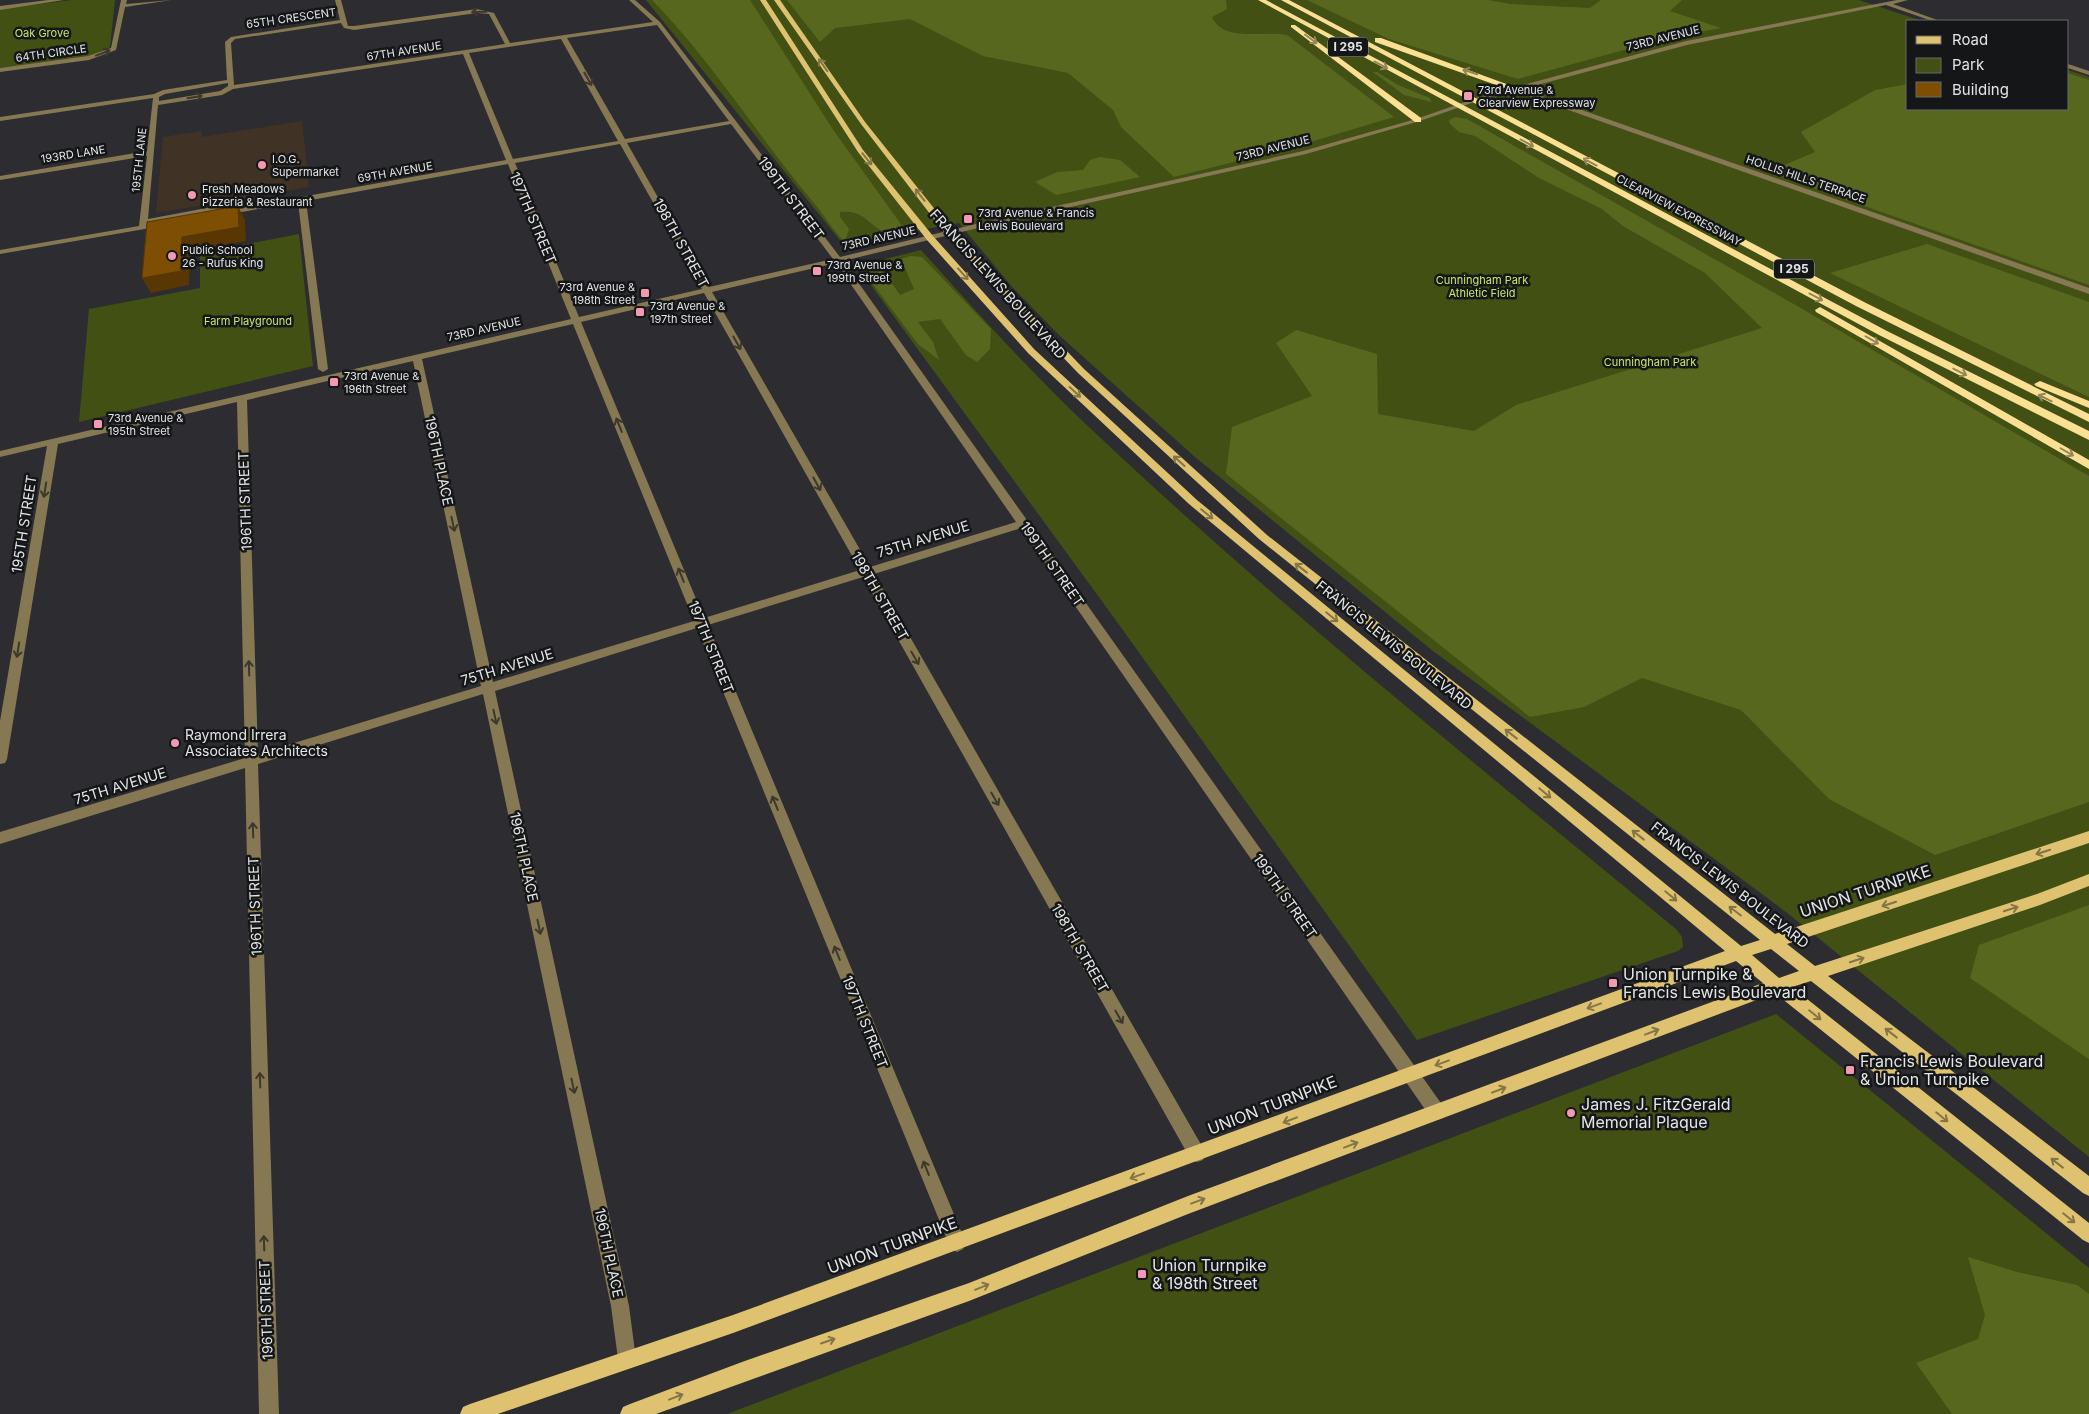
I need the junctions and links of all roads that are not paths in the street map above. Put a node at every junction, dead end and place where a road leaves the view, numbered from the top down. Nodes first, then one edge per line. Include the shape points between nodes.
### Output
1 (61, 0) edge
2 (169, 0) edge
3 (338, 0) edge
4 (632, 0) edge
5 (763, 0) edge
6 (777, 0) edge
7 (1257, 0) edge
8 (1261, 0) edge
9 (1285, 0) edge
10 (1875, 0) edge
11 (1905, 0) edge
12 (123, 3) edge
13 (1886, 4) junction
14 (0, 8) edge
15 (1934, 20) edge
16 (343, 21) junction
17 (658, 23) junction
18 (563, 37) junction
19 (508, 45) junction
20 (465, 52) junction
21 (2069, 66) edge
22 (2, 70) edge
23 (2089, 73) edge
24 (0, 81) edge
25 (231, 84) junction
26 (1516, 89) junction
27 (156, 99) junction
28 (732, 119) junction
29 (1418, 120) junction
30 (0, 121) edge
31 (623, 139) junction
32 (150, 153) junction
33 (508, 160) junction
34 (0, 178) edge
35 (1603, 184) junction
36 (302, 200) junction
37 (144, 224) junction
38 (950, 234) junction
39 (930, 238) junction
40 (0, 247) edge
41 (0, 252) edge
42 (837, 259) junction
43 (1775, 259) junction
44 (706, 289) junction
45 (2089, 291) edge
46 (575, 319) junction
47 (417, 357) junction
48 (323, 368) dead end
49 (242, 397) junction
50 (2089, 406) edge
51 (2089, 419) edge
52 (2089, 436) edge
53 (53, 442) junction
54 (0, 454) edge
55 (2089, 465) edge
56 (1023, 524) junction
57 (867, 572) junction
58 (701, 623) junction
59 (488, 688) junction
60 (0, 759) edge
61 (252, 761) junction
62 (2089, 837) edge
63 (0, 838) edge
64 (2089, 880) edge
65 (1773, 942) junction
66 (1739, 953) junction
67 (1814, 974) junction
68 (1777, 985) junction
69 (1410, 1074) junction
70 (1437, 1112) junction
71 (1197, 1154) junction
72 (2089, 1187) edge
73 (2089, 1234) edge
74 (957, 1243) junction
75 (627, 1359) junction
76 (269, 1414) edge
77 (470, 1414) edge
78 (630, 1414) edge

1 - 14 street
2 - 12 street
3 - 16 street, 65TH CRESCENT
4 - 17 street, 199TH STREET
5 -> 39 main road, FRANCIS LEWIS BOULEVARD via 860,151
38 -> 6 main road, FRANCIS LEWIS BOULEVARD via 863,123
7 -> 29 highway
8 -> 35 highway, CLEARVIEW EXPRESSWAY / I 295
26 -> 9 highway via 1397,48
43 -> 9 highway, CLEARVIEW EXPRESSWAY / I 295
10 - 13 street
11 - 13 street, 73RD AVENUE
22 -> 12 street, 64TH CIRCLE via 89,58 114,49
13 - 15 street
13 - 26 street, 73RD AVENUE via 1686,43
19 -> 16 street, 65TH CRESCENT via 491,13 486,12 354,28 346,27
16 - 25 street, 65TH CRESCENT via 233,38 228,42
17 - 18 street, 67TH AVENUE
17 - 28 street, 199TH STREET
18 - 19 street, 67TH AVENUE
18 -> 31 street, 198TH STREET
19 - 20 street, 67TH AVENUE
20 - 25 street, 67TH AVENUE
20 - 33 street, 197TH STREET
21 - 23 street
22 - 24 street
25 - 27 street, 67TH AVENUE via 163,92
27 -> 25 street, 67TH AVENUE via 222,93
26 - 29 street, 73RD AVENUE
26 - 45 street, HOLLIS HILLS TERRACE
27 - 30 street, 67TH AVENUE
27 - 32 street, 195TH LANE
28 - 31 street, 69TH AVENUE
28 - 42 street, 199TH STREET
29 - 38 street, 73RD AVENUE via 1304,153
31 - 33 street, 69TH AVENUE
31 - 44 street, 198TH STREET
32 - 34 street, 193RD LANE
32 - 37 street, 195TH LANE
33 - 36 street, 69TH AVENUE
33 - 37 street, 69TH AVENUE
33 - 46 street, 197TH STREET
35 -> 52 highway, CLEARVIEW EXPRESSWAY / I 295 via 1891,337
35 -> 55 highway
36 - 37 street, 69TH AVENUE
36 - 48 street
37 - 40 street, 69TH AVENUE
37 - 41 street, 69TH AVENUE
38 - 39 street, 73RD AVENUE
65 -> 38 main road, FRANCIS LEWIS BOULEVARD via 1263,537 1081,371
39 - 42 street, 73RD AVENUE
39 -> 66 main road, FRANCIS LEWIS BOULEVARD via 1031,351 1193,502
42 - 44 street, 73RD AVENUE
42 - 56 street, 199TH STREET
43 - 50 highway
51 -> 43 highway, CLEARVIEW EXPRESSWAY / I 295 via 1942,347
44 - 46 street, 73RD AVENUE
44 -> 57 street, 198TH STREET
46 - 47 street, 73RD AVENUE
58 -> 46 street, 197TH STREET
47 - 49 street, 73RD AVENUE
47 -> 59 street, 196TH PLACE
49 - 53 street, 73RD AVENUE
61 -> 49 street, 196TH STREET
53 - 54 street, 73RD AVENUE
53 -> 60 street, 195TH STREET
56 - 57 street, 75TH AVENUE
56 - 69 street, 199TH STREET
57 - 58 street, 75TH AVENUE
57 -> 71 street, 198TH STREET
58 - 59 street, 75TH AVENUE
74 -> 58 street, 197TH STREET
59 - 61 street, 75TH AVENUE
59 -> 75 street, 196TH PLACE via 620,1306
61 - 63 street, 75TH AVENUE
76 -> 61 street, 196TH STREET
62 -> 65 main road, UNION TURNPIKE
67 -> 64 main road
65 - 66 main road, UNION TURNPIKE
65 - 67 main road, FRANCIS LEWIS BOULEVARD
66 - 68 main road, FRANCIS LEWIS BOULEVARD
66 -> 69 main road, UNION TURNPIKE
67 - 68 main road
72 -> 67 main road, FRANCIS LEWIS BOULEVARD
70 -> 68 main road
68 -> 73 main road, FRANCIS LEWIS BOULEVARD
69 - 70 street, 199TH STREET
69 -> 71 main road, UNION TURNPIKE
78 -> 70 main road via 969,1292 1188,1205
71 -> 74 main road, UNION TURNPIKE
74 - 75 main road, UNION TURNPIKE
75 - 77 main road, UNION TURNPIKE

